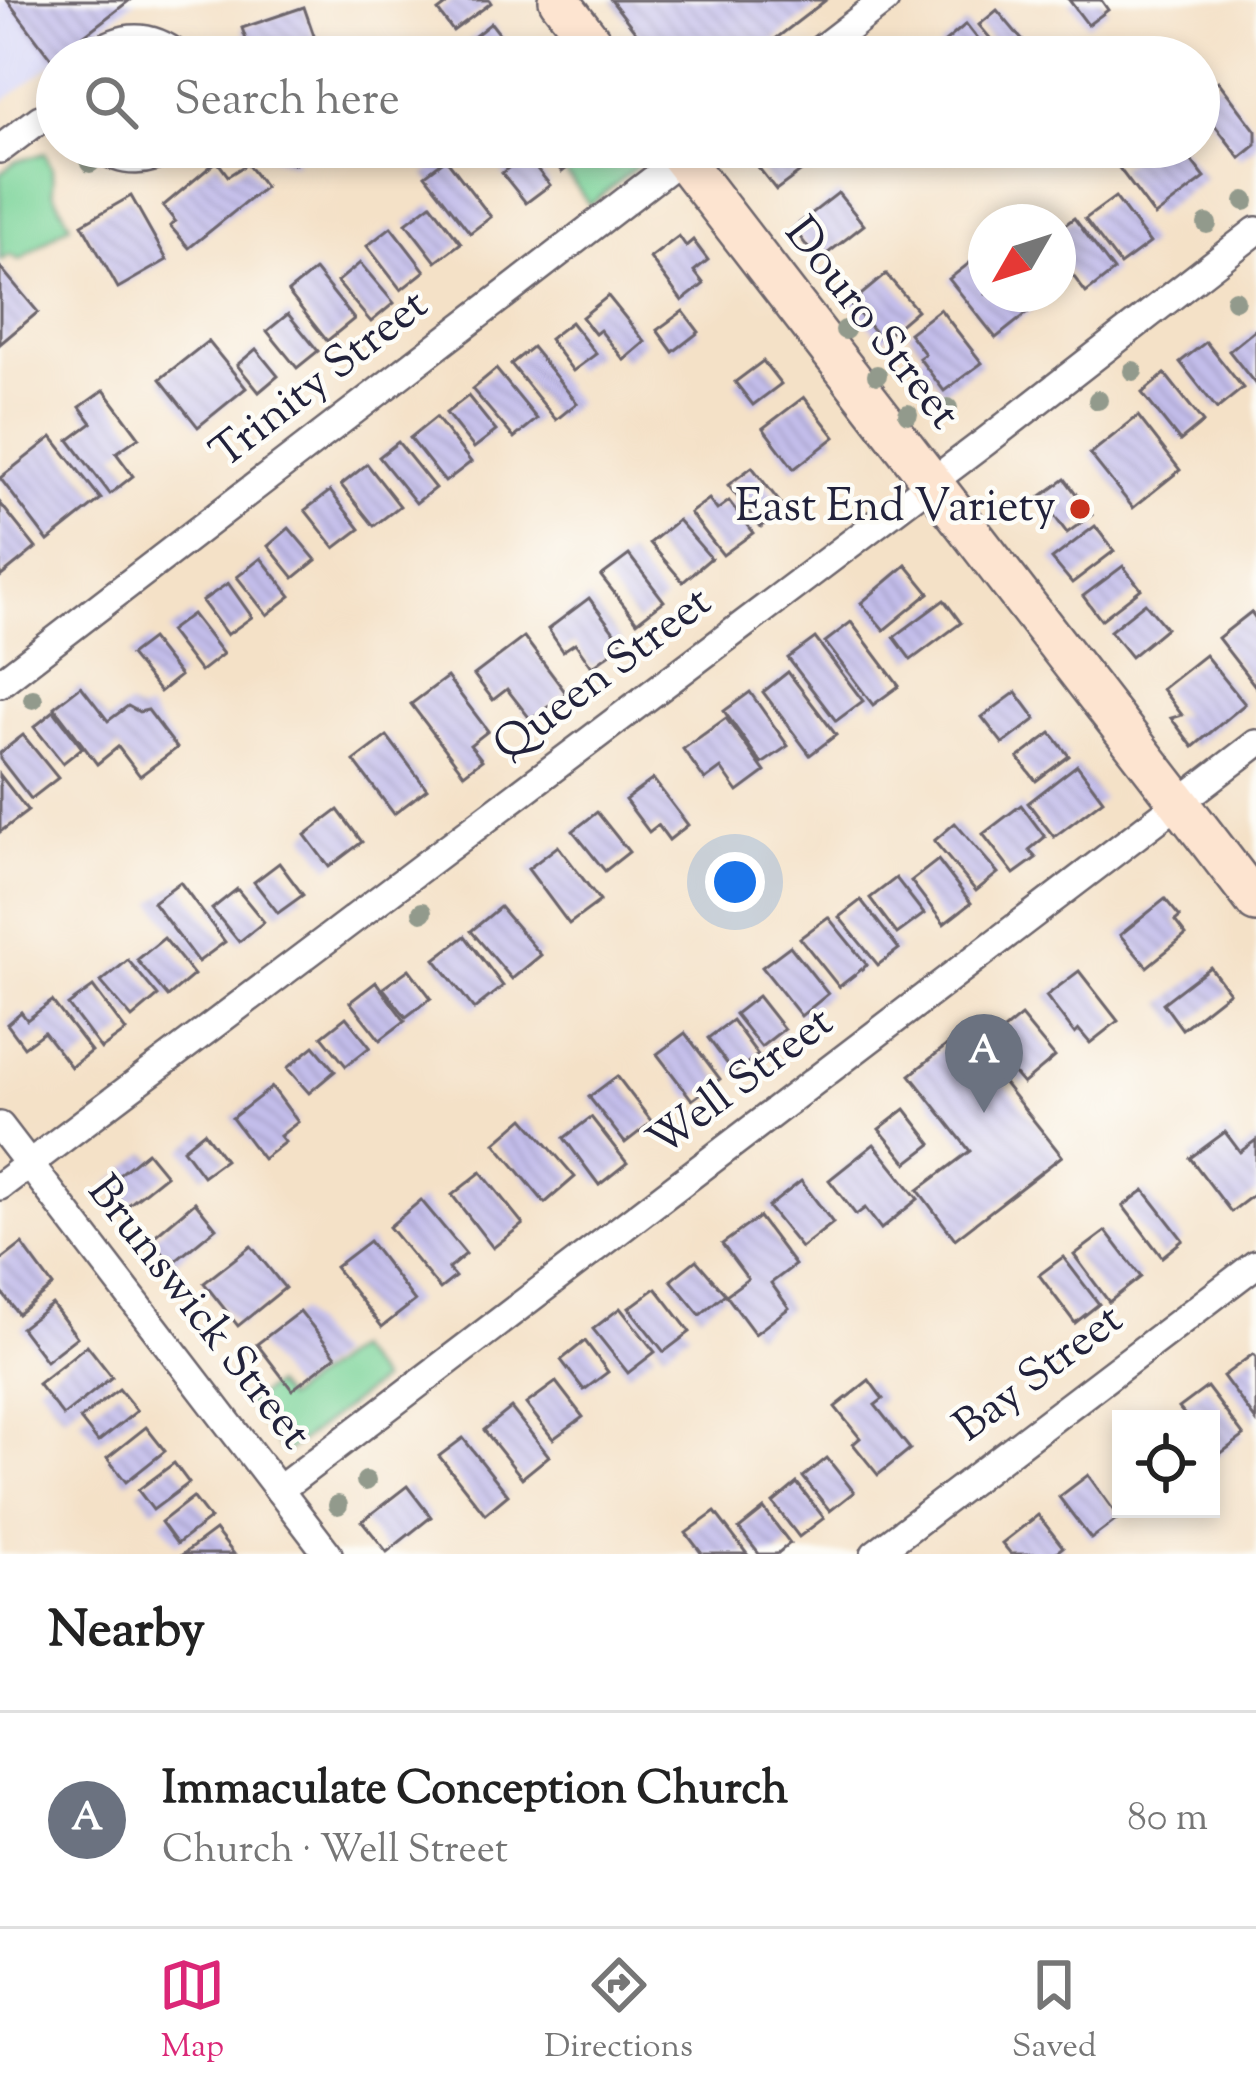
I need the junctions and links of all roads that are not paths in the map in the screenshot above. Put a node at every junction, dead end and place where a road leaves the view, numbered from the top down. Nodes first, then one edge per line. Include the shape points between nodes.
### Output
1 (559, 0) edge
2 (885, 0) edge
3 (587, 36) edge
4 (839, 36) edge
5 (36, 122) edge
6 (0, 149) edge
7 (661, 168) edge
8 (696, 168) edge
9 (1256, 230) edge
10 (930, 482) junction
11 (0, 682) edge
12 (1256, 744) edge
13 (1180, 802) junction
14 (1256, 902) edge
15 (0, 1126) edge
16 (29, 1164) junction
17 (0, 1186) edge
18 (1256, 1264) edge
19 (280, 1490) junction
20 (328, 1554) edge
21 (875, 1554) edge

1 - 3 street
2 - 4 street
5 - 6 street
7 - 11 street, Trinity Street
8 - 10 street, Douro Street
9 - 10 street, Queen Street
10 - 13 street, Douro Street
10 - 16 street, Queen Street
12 - 13 street, Well Street
13 - 14 street, Douro Street
13 - 19 street, Well Street
15 - 16 street, Brunswick Street
16 - 17 street, Queen Street
16 - 19 street, Brunswick Street
18 - 21 street, Bay Street
19 - 20 street, Brunswick Street

